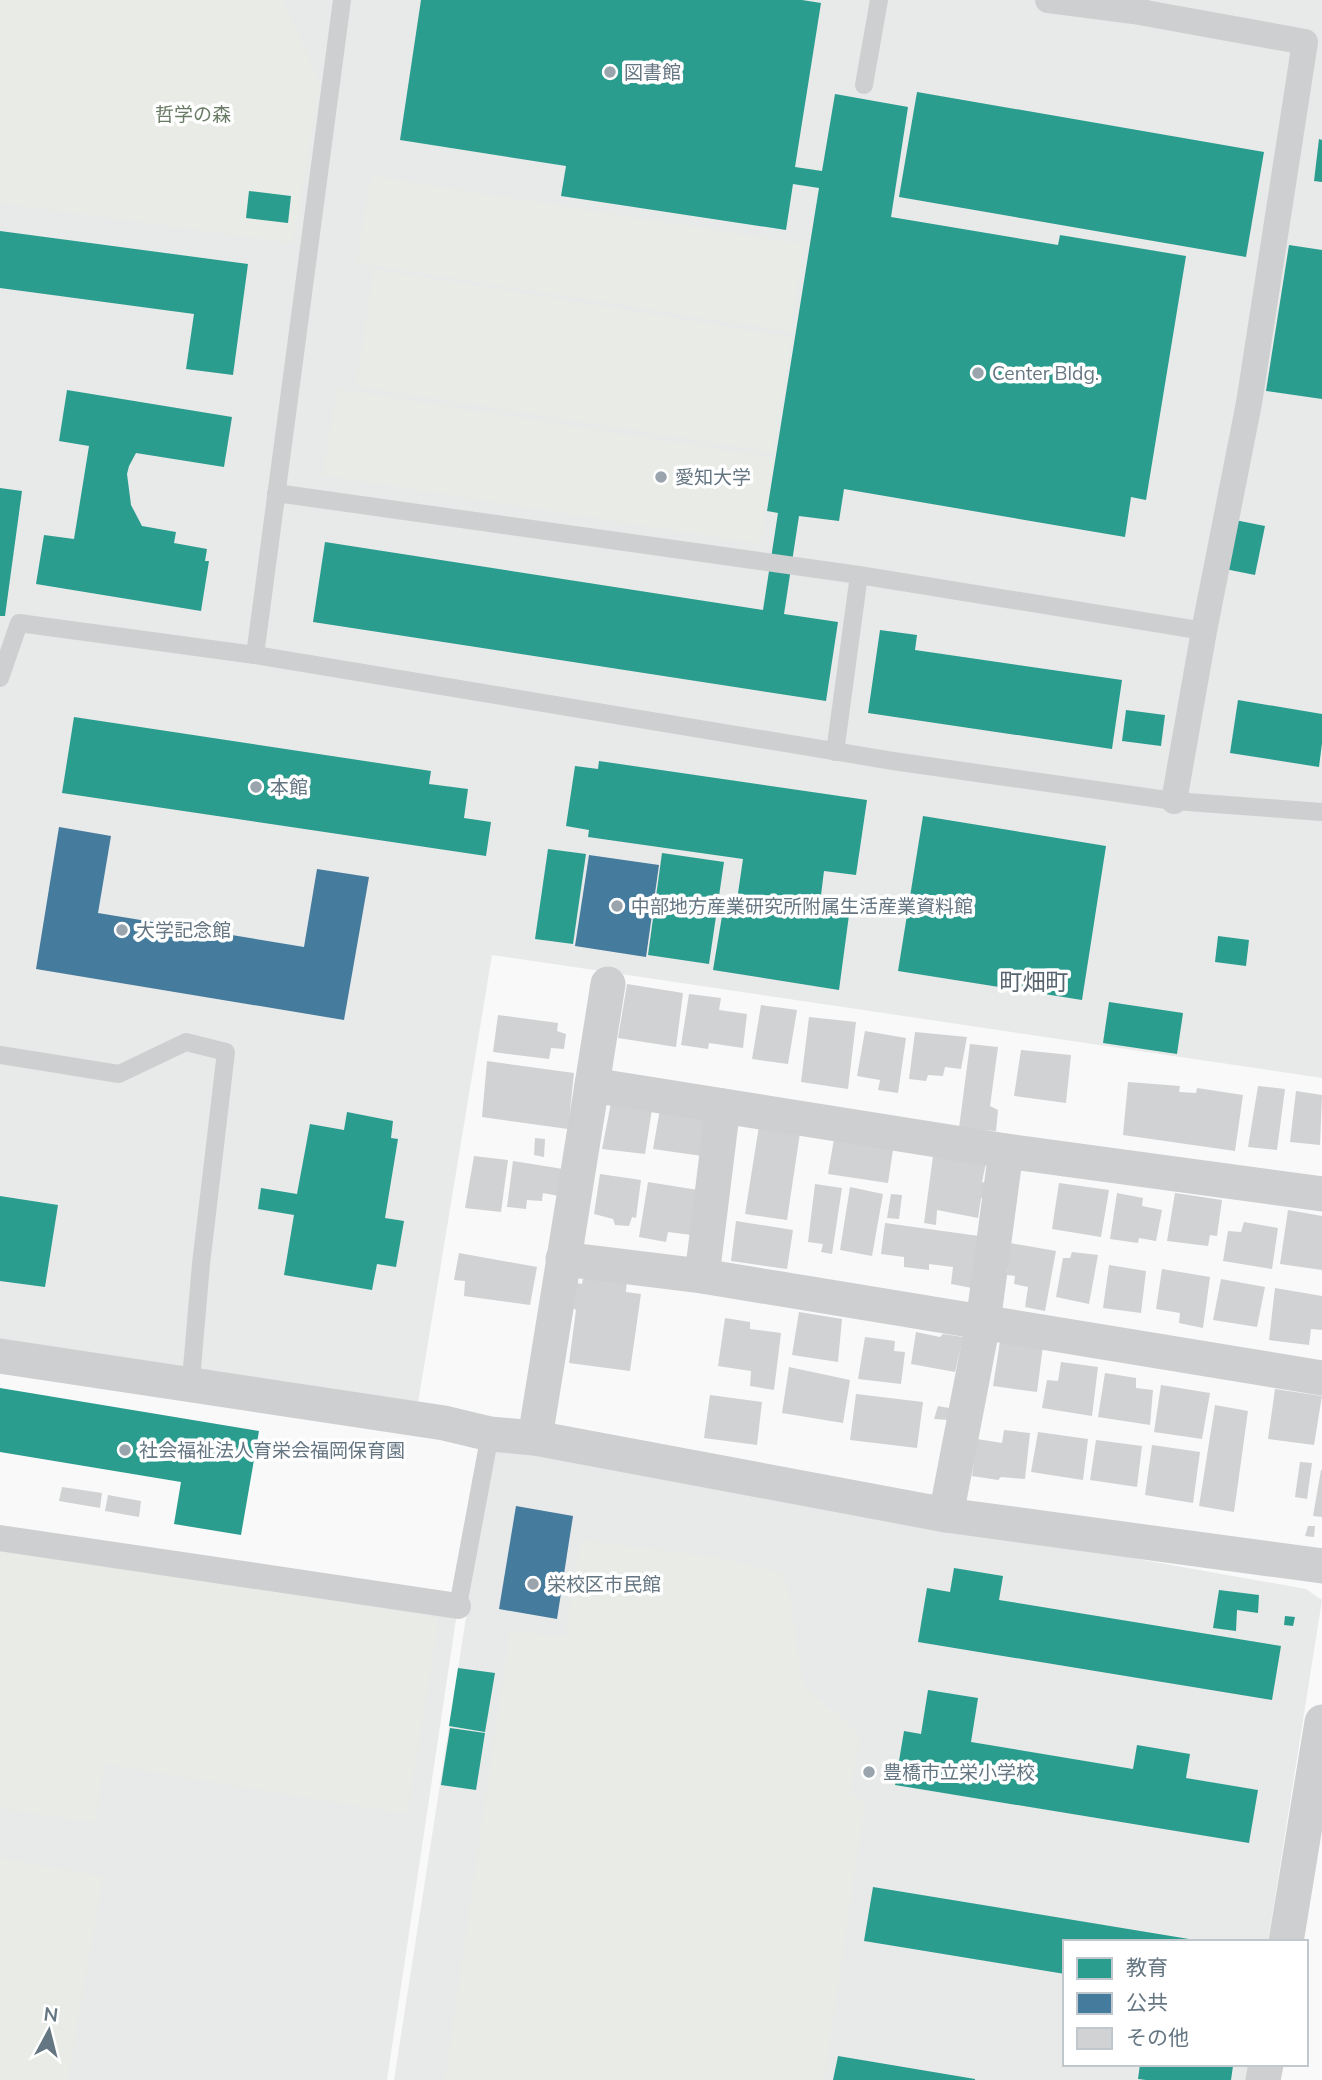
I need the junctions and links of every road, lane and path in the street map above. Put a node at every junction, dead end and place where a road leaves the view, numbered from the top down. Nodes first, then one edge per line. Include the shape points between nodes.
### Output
1 (342, 0) edge
2 (879, 0) edge
3 (1048, 0) edge
4 (1135, 5) edge
5 (864, 85) dead end
6 (276, 492) junction
7 (859, 575) junction
8 (1204, 631) junction
9 (255, 655) junction
10 (0, 678) edge
11 (835, 752) junction
12 (1174, 801) junction
13 (1322, 812) edge
14 (608, 984) dead end
15 (0, 1055) edge
16 (592, 1085) junction
17 (723, 1106) junction
18 (1006, 1151) junction
19 (1322, 1194) edge
20 (563, 1259) junction
21 (702, 1276) junction
22 (983, 1323) junction
23 (0, 1356) edge
24 (192, 1368) dead end
25 (1322, 1378) edge
26 (490, 1434) junction
27 (535, 1438) junction
28 (946, 1515) junction
29 (0, 1538) edge
30 (1322, 1566) edge
31 (458, 1606) joint
32 (1322, 1722) edge
33 (1286, 1940) edge

1 - 6 lane
2 - 5 lane
3 - 4 street
4 - 8 street via 1305,42 1249,403
6 - 7 lane
6 - 9 lane
7 - 8 lane
7 - 11 lane
8 - 12 street
9 - 10 lane via 19,623
9 - 11 lane
11 - 12 lane
12 - 13 lane
14 - 16 street
15 - 24 lane via 119,1074 186,1042 226,1052
16 - 17 street
16 - 20 street
17 - 18 street
17 - 21 street
18 - 19 street
18 - 22 street
20 - 21 street
20 - 27 street
21 - 22 street
22 - 25 street
22 - 28 street
23 - 26 street via 444,1423
26 - 27 street
26 - 31 lane
27 - 28 street
28 - 30 street
29 - 31 street
32 - 33 street

